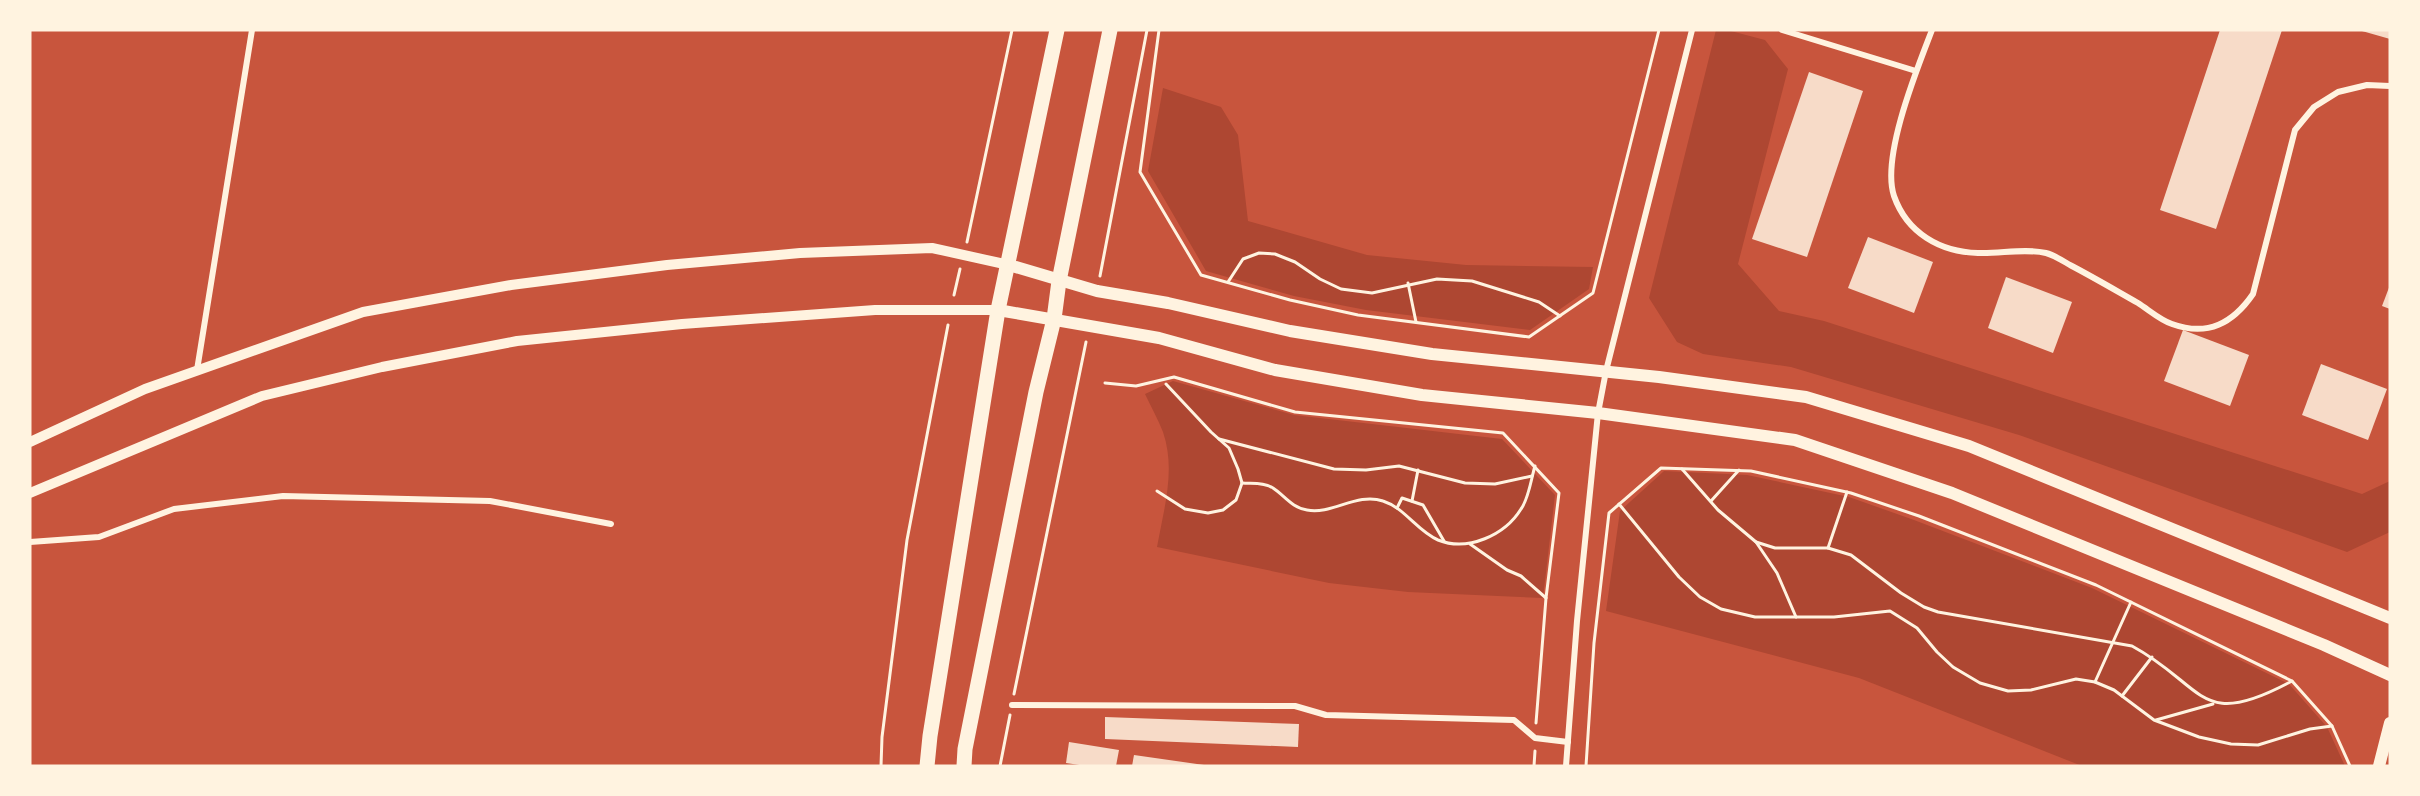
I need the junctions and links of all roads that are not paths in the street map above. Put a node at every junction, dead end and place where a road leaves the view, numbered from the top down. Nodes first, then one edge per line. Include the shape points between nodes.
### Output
1 (252, 30) edge
2 (1057, 30) edge
3 (1110, 30) edge
4 (1692, 30) edge
5 (1782, 30) edge
6 (1932, 30) edge
7 (1916, 71) junction
8 (2390, 86) edge
9 (1009, 265) junction
10 (1059, 280) junction
11 (998, 310) junction
12 (1054, 319) junction
13 (197, 370) junction
14 (1606, 371) junction
15 (1598, 413) junction
16 (30, 442) edge
17 (30, 493) edge
18 (611, 524) dead end
19 (30, 542) edge
20 (2390, 618) edge
21 (2390, 675) edge
22 (1012, 705) road end
23 (2390, 723) edge
24 (1568, 742) junction
25 (927, 766) edge
26 (964, 766) edge
27 (1566, 766) edge
28 (2379, 766) edge

1 - 13 street
2 - 9 main road
3 - 10 main road
4 - 14 street
5 - 7 street
6 - 7 street
7 - 8 street via 1890,168 1894,195 1906,219 1925,238 1948,250 1979,254 2046,253 2091,275 2170,324 2189,329 2227,322 2253,294 2295,130 2314,107 2338,92 2367,85
9 - 10 main road
9 - 11 main road
9 - 13 street via 932,248 800,253 511,285 363,312
10 - 12 main road
10 - 14 main road via 1290,331 1432,354
11 - 12 main road
11 - 17 street via 875,310 517,341 382,367 262,396
11 - 25 main road
12 - 15 main road via 1159,338 1275,370 1422,395
12 - 26 main road via 1036,392
13 - 16 street via 145,389
14 - 15 street
14 - 20 main road via 1806,397 1969,446
15 - 21 main road via 1795,440 1952,493
15 - 24 street
18 - 19 street via 492,501 283,496 174,509 99,537
22 - 24 street via 1295,705 1326,716 1514,720 1535,738
23 - 28 main road
24 - 27 street

